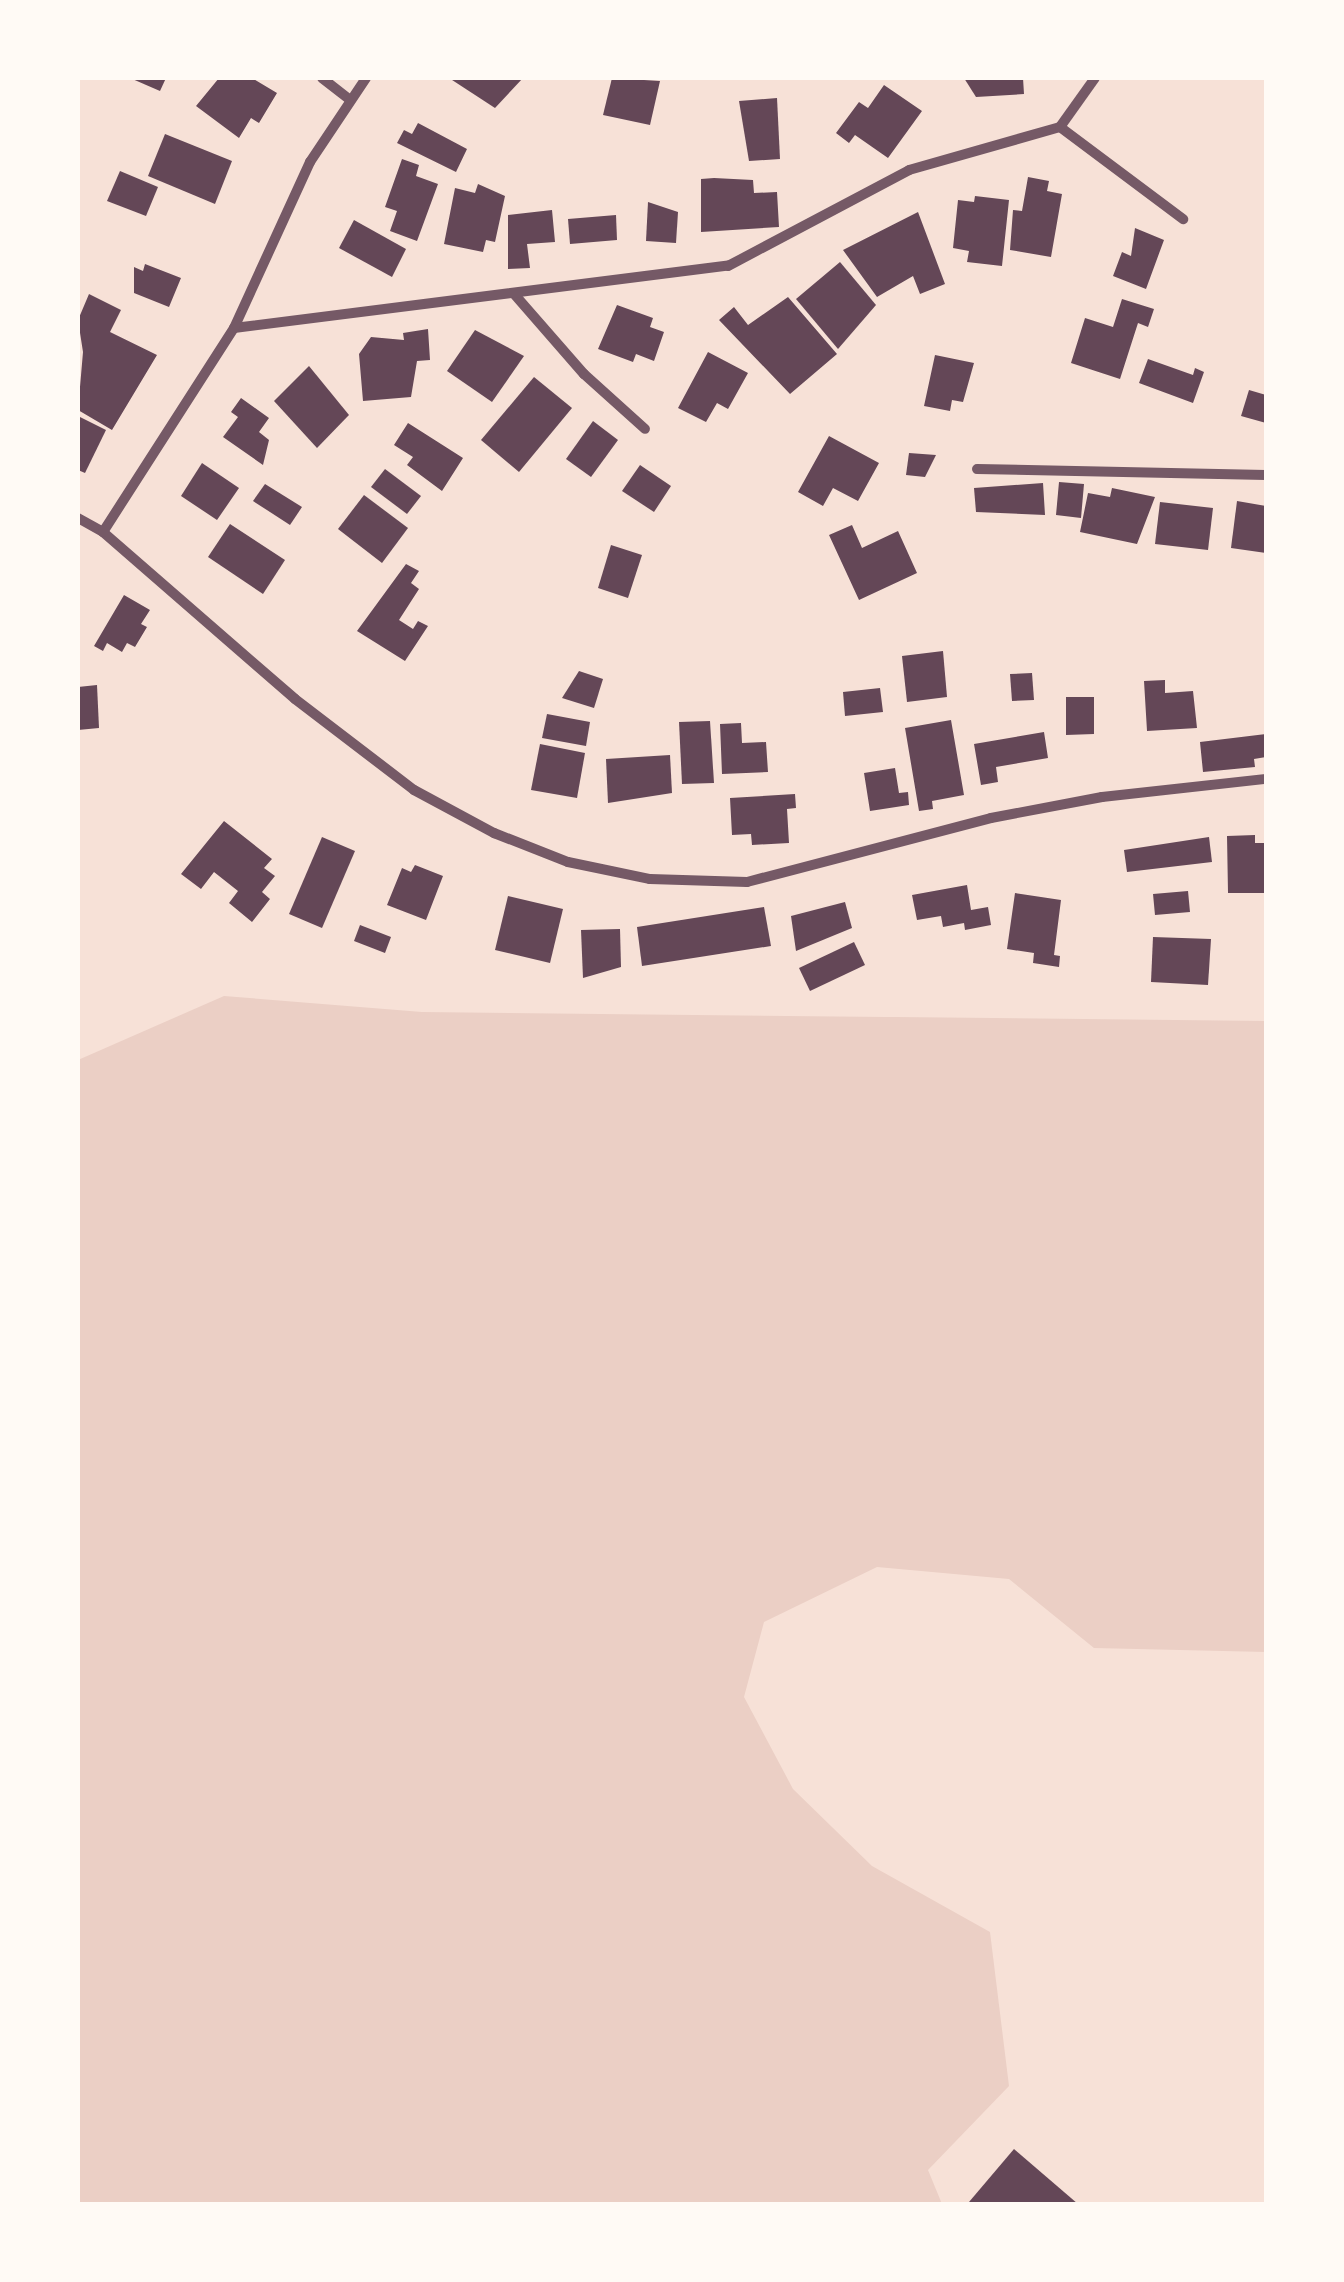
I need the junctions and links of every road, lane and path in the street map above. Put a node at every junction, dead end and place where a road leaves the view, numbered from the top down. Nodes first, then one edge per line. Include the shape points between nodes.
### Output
1 (322, 78) edge
2 (366, 78) edge
3 (1095, 78) edge
4 (349, 100) junction
5 (1060, 127) junction
6 (1183, 219) dead end
7 (515, 295) junction
8 (234, 328) junction
9 (645, 428) dead end
10 (977, 469) dead end
11 (1266, 476) edge
12 (78, 518) edge
13 (102, 532) junction
14 (1266, 779) edge

1 - 4 street
2 - 4 street
3 - 5 street
4 - 8 street via 310,162
5 - 6 street
5 - 7 street via 909,170 728,266
7 - 8 street
7 - 9 street via 584,374
8 - 13 street
10 - 11 street
12 - 13 street
13 - 14 street via 295,699 414,790 494,834 568,862 650,880 747,882 1009,814

